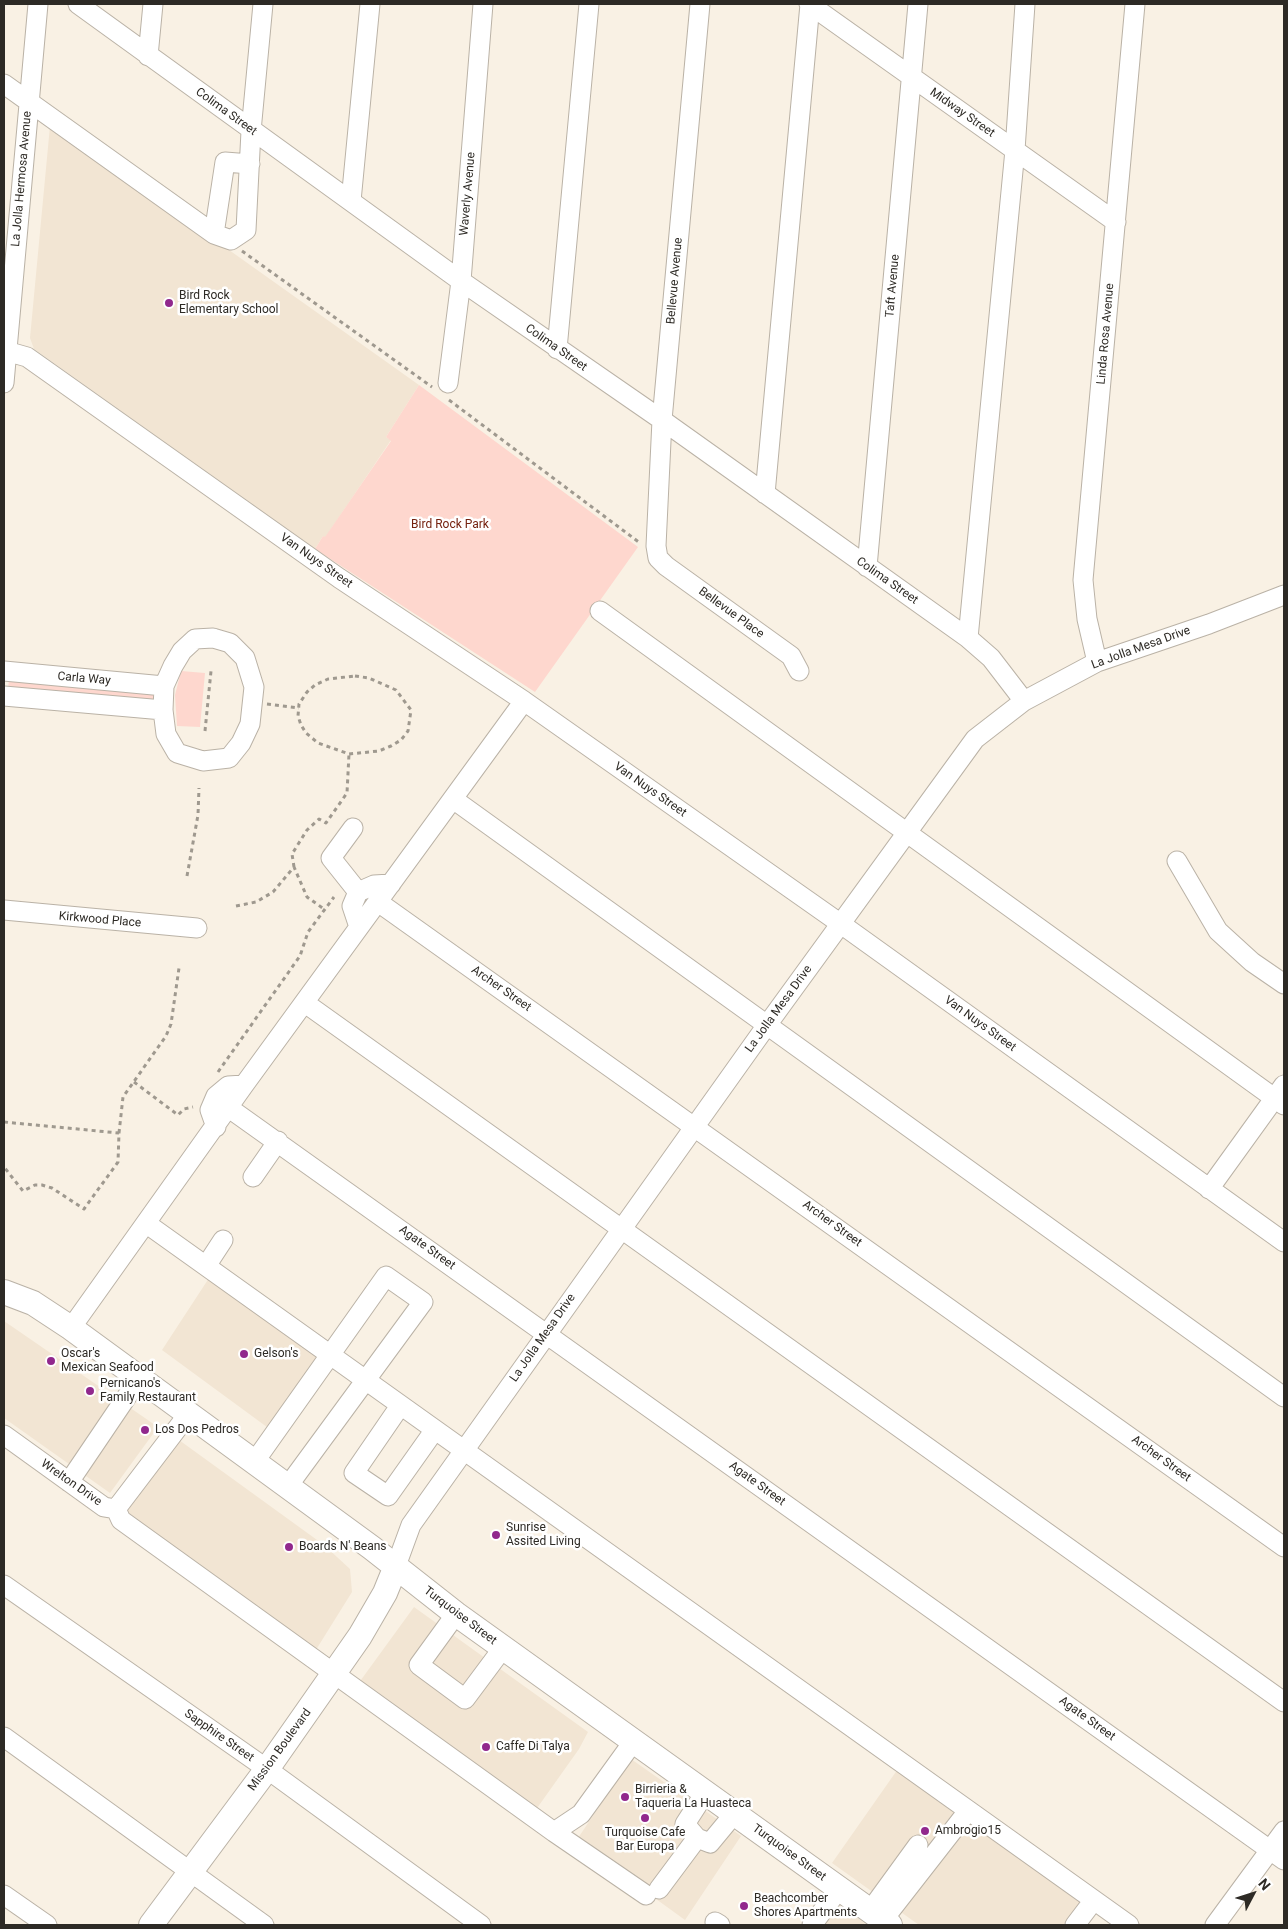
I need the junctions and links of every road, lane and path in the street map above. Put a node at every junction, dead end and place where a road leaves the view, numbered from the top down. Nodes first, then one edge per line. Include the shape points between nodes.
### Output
1 (38, 4) edge
2 (78, 4) edge
3 (153, 4) edge
4 (263, 4) edge
5 (370, 4) edge
6 (483, 4) edge
7 (589, 4) edge
8 (700, 4) edge
9 (810, 4) edge
10 (918, 4) edge
11 (1025, 4) edge
12 (1136, 4) edge
13 (148, 56) junction
14 (911, 78) junction
15 (4, 84) edge
16 (29, 102) junction
17 (251, 131) junction
18 (1015, 150) junction
19 (250, 164) junction
20 (351, 201) junction
21 (1116, 222) junction
22 (223, 237) junction
23 (461, 281) junction
24 (8, 287) edge
25 (557, 349) junction
26 (6, 351) junction
27 (4, 383) edge
28 (448, 383) dead end
29 (662, 420) junction
30 (765, 494) junction
31 (658, 558) joint
32 (867, 568) junction
33 (1284, 595) edge
34 (600, 611) dead end
35 (968, 638) junction
36 (1097, 662) junction
37 (4, 671) edge
38 (210, 671) dead end
39 (799, 671) dead end
40 (164, 686) junction
41 (4, 696) edge
42 (524, 701) junction
43 (1024, 701) junction
44 (261, 703) dead end
45 (299, 708) junction
46 (163, 710) junction
47 (204, 731) dead end
48 (349, 754) junction
49 (198, 788) dead end
50 (453, 799) junction
51 (353, 828) dead end
52 (906, 832) junction
53 (1177, 860) dead end
54 (294, 866) junction
55 (187, 876) dead end
56 (391, 884) junction
57 (358, 892) junction
58 (334, 897) dead end
59 (378, 902) junction
60 (236, 906) dead end
61 (324, 909) junction
62 (4, 910) edge
63 (841, 924) junction
64 (197, 928) dead end
65 (359, 928) junction
66 (179, 968) dead end
67 (1284, 984) edge
68 (305, 1004) junction
69 (767, 1025) junction
70 (218, 1072) dead end
71 (134, 1082) junction
72 (244, 1085) junction
73 (1281, 1096) edge
74 (193, 1107) dead end
75 (229, 1108) junction
76 (4, 1122) edge
77 (216, 1127) junction
78 (695, 1127) junction
79 (120, 1133) junction
80 (278, 1141) junction
81 (4, 1167) edge
82 (253, 1177) dead end
83 (1209, 1189) junction
84 (146, 1224) junction
85 (621, 1229) junction
86 (223, 1240) dead end
87 (1284, 1242) edge
88 (206, 1266) junction
89 (4, 1273) edge
90 (4, 1292) edge
91 (33, 1303) junction
92 (72, 1328) junction
93 (546, 1333) junction
94 (330, 1356) junction
95 (140, 1377) junction
96 (366, 1381) junction
97 (1284, 1397) edge
98 (400, 1406) junction
99 (189, 1413) junction
100 (434, 1431) junction
101 (4, 1435) edge
102 (462, 1451) junction
103 (255, 1461) junction
104 (68, 1482) junction
105 (288, 1486) junction
106 (116, 1509) junction
107 (1284, 1547) edge
108 (396, 1566) junction
109 (4, 1584) edge
110 (456, 1614) junction
111 (504, 1648) junction
112 (335, 1672) junction
113 (1284, 1702) edge
114 (4, 1738) edge
115 (633, 1742) junction
116 (267, 1769) junction
117 (705, 1793) junction
118 (968, 1811) junction
119 (734, 1814) junction
120 (1284, 1831) edge
121 (554, 1832) junction
122 (697, 1838) junction
123 (918, 1845) dead end
124 (1277, 1855) edge
125 (190, 1872) junction
126 (838, 1888) junction
127 (4, 1894) edge
128 (1094, 1900) junction
129 (881, 1919) edge
130 (35, 1922) edge
131 (151, 1925) edge
132 (264, 1925) edge
133 (481, 1925) edge
134 (812, 1925) edge
135 (1075, 1925) edge
136 (1130, 1925) edge
137 (1215, 1925) edge

1 - 16 street, La Jolla Hermosa Avenue
2 - 13 street, Colima Street
3 - 13 street
4 - 17 street
5 - 20 street
6 - 23 street, Waverly Avenue
7 - 25 street
8 - 29 street, Bellevue Avenue
9 - 14 street, Midway Street
9 - 30 street
10 - 14 street, Taft Avenue
11 - 18 street
12 - 21 street, Linda Rosa Avenue
13 - 17 street, Colima Street
14 - 18 street, Midway Street
14 - 32 street, Taft Avenue
15 - 16 street
16 - 22 street
16 - 24 street, La Jolla Hermosa Avenue
17 - 19 street
17 - 20 street, Colima Street
18 - 21 street, Midway Street
18 - 35 street
19 - 22 street via 246,230
19 - 22 street via 225,162
20 - 23 street, Colima Street
21 - 36 street, Linda Rosa Avenue via 1083,580 1087,619
23 - 25 street, Colima Street
23 - 28 street, Waverly Avenue
24 - 26 street, La Jolla Hermosa Avenue
25 - 29 street, Colima Street
26 - 27 street, La Jolla Hermosa Avenue
26 - 42 street, Van Nuys Street via 27,357 339,578
29 - 30 street, Colima Street
29 - 31 street, Bellevue Avenue
30 - 32 street, Colima Street
31 - 39 street, Bellevue Place via 791,656
32 - 35 street, Colima Street
33 - 36 street, La Jolla Mesa Drive
34 - 52 street
35 - 43 street, Colima Street via 991,658
36 - 43 street, La Jolla Mesa Drive
37 - 40 street, Carla Way
38 - 47 path
40 - 46 street
40 - 46 street via 182,652 195,639 213,638 230,643 245,658 254,687 250,724 229,758 203,761 177,753 166,734
41 - 46 street, Carla Way
42 - 50 street
42 - 63 street, Van Nuys Street
43 - 52 street, La Jolla Mesa Drive via 975,739
44 - 45 path
45 - 48 path via 298,716 306,733 318,743
45 - 48 path via 306,692 315,685 341,677 369,678 396,690 411,710 408,731 392,746
48 - 54 path via 348,793 326,823 319,819 307,830 292,854
49 - 55 path via 198,815
50 - 56 street
50 - 69 street
51 - 57 street via 331,858
52 - 63 street, La Jolla Mesa Drive
52 - 73 street
53 - 67 street via 1218,930 1252,962
54 - 60 path via 273,892 256,902
54 - 61 path via 307,898
56 - 57 street via 374,885
56 - 59 street
57 - 65 street via 352,906
58 - 61 path
59 - 65 street
59 - 78 street, Archer Street
61 - 70 path via 308,932 300,956
62 - 64 street, Kirkwood Place
63 - 69 street, La Jolla Mesa Drive
63 - 83 street, Van Nuys Street
65 - 68 street
66 - 71 path via 171,1024
68 - 72 street
68 - 85 street
69 - 78 street, La Jolla Mesa Drive
69 - 97 street
71 - 74 path via 178,1115
71 - 79 path via 123,1097
72 - 75 street
72 - 77 street via 228,1086 216,1096 210,1110
73 - 83 street
75 - 77 street
75 - 80 street, Agate Street
76 - 79 path
77 - 84 street
78 - 85 street, La Jolla Mesa Drive
78 - 107 street, Archer Street
79 - 81 path via 118,1162 84,1210 52,1188 35,1185 24,1191
80 - 82 street
80 - 93 street, Agate Street
83 - 87 street, Van Nuys Street
84 - 88 street
84 - 92 street
85 - 93 street, La Jolla Mesa Drive
85 - 113 street
86 - 88 street
88 - 94 street
89 - 91 main road, Turquoise Street
90 - 91 main road, Turquoise Street
91 - 92 main road, Turquoise Street
92 - 95 main road, Turquoise Street
93 - 102 street, La Jolla Mesa Drive
93 - 124 street, Agate Street
94 - 96 street
94 - 96 street via 386,1276 423,1302
94 - 103 street
95 - 99 main road, Turquoise Street
95 - 104 street
96 - 98 street
96 - 105 street
98 - 100 street
98 - 100 street via 354,1473 388,1496
99 - 103 main road, Turquoise Street
99 - 106 street, Wrelton Drive
100 - 102 street
101 - 104 street, Wrelton Drive
102 - 108 street, La Jolla Mesa Drive via 411,1525
102 - 118 street
103 - 105 main road, Turquoise Street
104 - 106 street, Wrelton Drive via 104,1507
105 - 108 main road, Turquoise Street
106 - 112 street via 121,1520
108 - 110 main road, Turquoise Street
108 - 112 main road, Mission Boulevard via 385,1593
109 - 116 street, Sapphire Street
110 - 111 main road, Turquoise Street
110 - 111 street via 419,1665 465,1700
111 - 115 main road, Turquoise Street
112 - 116 main road, Mission Boulevard
112 - 121 street
114 - 125 street
115 - 117 main road, Turquoise Street
115 - 121 street via 580,1814
116 - 125 main road, Mission Boulevard
116 - 133 street, Sapphire Street
117 - 119 main road, Turquoise Street
117 - 122 street via 685,1824
118 - 128 street
118 - 129 street
119 - 122 street via 710,1843
119 - 126 main road, Turquoise Street
120 - 124 street
121 - 122 street via 653,1892
123 - 129 street
124 - 137 street
125 - 131 main road, Mission Boulevard
125 - 132 street
126 - 129 main road, Turquoise Street
126 - 134 street
127 - 130 street
128 - 135 street
128 - 136 street

